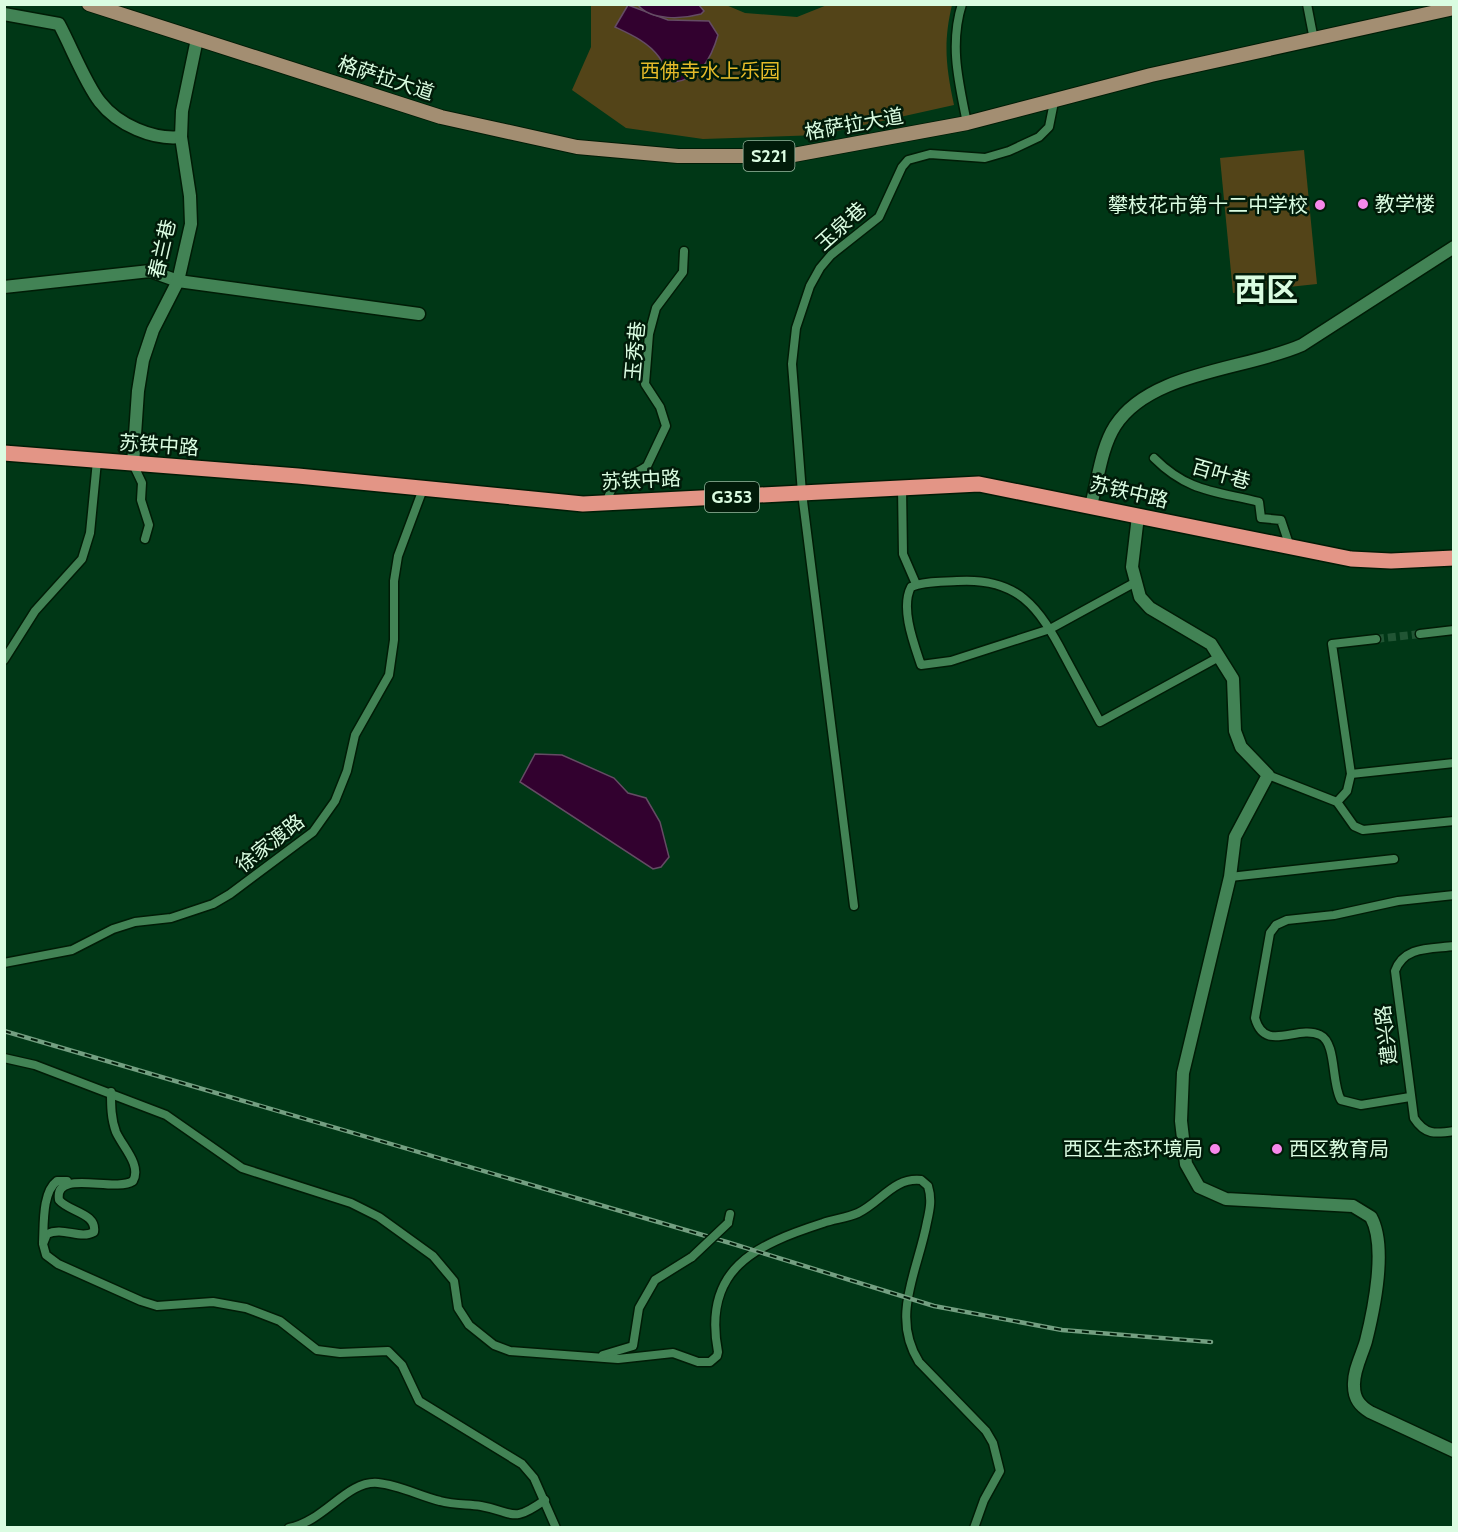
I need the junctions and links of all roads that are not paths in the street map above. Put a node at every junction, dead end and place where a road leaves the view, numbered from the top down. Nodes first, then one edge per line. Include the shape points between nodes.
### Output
1 (89, 4) edge
2 (962, 4) edge
3 (1307, 4) edge
4 (1454, 8) edge
5 (4, 14) edge
6 (197, 39) junction
7 (1314, 40) junction
8 (1053, 102) junction
9 (967, 123) junction
10 (181, 137) junction
11 (1454, 247) edge
12 (684, 251) dead end
13 (178, 281) junction
14 (4, 287) edge
15 (419, 314) dead end
16 (4, 453) edge
17 (1154, 458) dead end
18 (97, 461) junction
19 (133, 464) junction
20 (902, 488) junction
21 (423, 489) junction
22 (802, 493) junction
23 (607, 503) junction
24 (1091, 505) junction
25 (1138, 516) junction
26 (145, 539) dead end
27 (1290, 547) junction
28 (1454, 558) edge
29 (1134, 583) junction
30 (916, 584) junction
31 (1050, 629) junction
32 (1454, 630) edge
33 (1420, 634) tunnel mouth
34 (1376, 639) tunnel mouth
35 (1219, 657) junction
36 (4, 660) edge
37 (1454, 764) edge
38 (1351, 774) junction
39 (1268, 775) junction
40 (1337, 802) junction
41 (1454, 821) edge
42 (1394, 859) dead end
43 (1230, 876) junction
44 (1454, 895) edge
45 (854, 906) dead end
46 (1454, 946) edge
47 (4, 963) edge
48 (4, 1059) edge
49 (111, 1092) junction
50 (1410, 1097) junction
51 (1454, 1131) edge
52 (73, 1182) junction
53 (729, 1219) dead end
54 (43, 1244) junction
55 (594, 1357) junction
56 (1454, 1451) edge
57 (545, 1500) junction
58 (290, 1527) edge
59 (556, 1527) edge
60 (974, 1527) edge

1 - 6 main road, 格萨拉大道 / S221
2 - 9 street via 955,67
3 - 7 street
4 - 7 main road, 格萨拉大道 / S221
5 - 10 street via 59,24 100,102 127,125 168,138
6 - 9 main road, 格萨拉大道 / S221 via 441,117 578,147 678,156 788,156
6 - 10 street, 春兰巷 via 185,87
7 - 8 main road, 格萨拉大道 / S221 via 1151,75
8 - 9 main road, 格萨拉大道 / S221
8 - 22 street, 玉泉巷 via 1049,127 1009,151 985,158 930,153 908,160 879,218 820,268 803,302 793,345
10 - 13 street, 春兰巷 via 191,224
11 - 24 street via 1302,345 1276,357 1156,390 1133,405 1115,426 1106,447
12 - 23 street, 玉秀巷 via 683,272 656,308 649,334 645,384 665,420 665,432 647,466 616,481
13 - 14 street via 150,271
13 - 15 street
13 - 19 street, 春兰巷 via 153,330 143,360
16 - 18 highway, 苏铁中路 / G353
17 - 27 street, 百叶巷 via 1185,483 1259,502 1261,518 1281,520
18 - 19 highway, 苏铁中路 / G353
18 - 36 street via 90,533 84,554 35,611
19 - 21 highway, 苏铁中路 / G353
19 - 26 street via 142,483 141,500 149,525
20 - 22 highway, 苏铁中路 / G353
20 - 24 highway, 苏铁中路 / G353 via 979,484
20 - 30 street via 903,554
21 - 23 highway, 苏铁中路 / G353
21 - 47 street, 徐家渡路 via 398,556 389,675 356,735 335,801 313,832 213,904 171,918 113,929 63,952
22 - 23 highway, 苏铁中路 / G353
22 - 45 street, 玉泉巷
24 - 25 highway, 苏铁中路 / G353
25 - 27 highway, 苏铁中路 / G353
25 - 29 street via 1132,549
27 - 28 highway, 苏铁中路 / G353 via 1351,559
29 - 31 street
29 - 35 street via 1150,608 1211,644
30 - 31 street via 976,580 995,583 1031,603
30 - 31 street via 911,587 907,601 921,665 951,661
31 - 35 street via 1100,722
32 - 33 street
34 - 38 street via 1332,644
35 - 39 street via 1233,679 1238,739 1252,761
37 - 38 street
38 - 40 street via 1347,791
39 - 40 street
39 - 43 street via 1235,837
40 - 41 street via 1354,826 1363,830
42 - 43 street
43 - 56 street via 1183,1073 1180,1121 1186,1164 1199,1186 1226,1199 1343,1205 1363,1210 1371,1217 1378,1235 1379,1260 1366,1339 1353,1385 1355,1396 1370,1412
44 - 50 street via 1287,920 1270,933 1255,1018 1258,1029 1267,1035 1320,1035 1331,1050 1336,1091 1341,1100 1350,1104
46 - 50 street, 建兴路 via 1409,952 1399,959 1395,971
48 - 49 street via 35,1065
49 - 52 street via 116,1131 134,1164 133,1181 122,1185
49 - 55 street via 166,1115 242,1168 351,1203 379,1217 433,1256 454,1281 458,1308 464,1319 494,1345 510,1351
50 - 51 street, 建兴路 via 1414,1118 1421,1129 1433,1134
52 - 54 street via 62,1180 53,1184 44,1218
52 - 54 street via 62,1185 59,1200 91,1219 94,1232 53,1232
53 - 55 street, bridge via 692,1257 655,1280 639,1308 633,1346
54 - 57 street via 46,1255 58,1264 157,1306 213,1302 246,1308 280,1321 317,1350 388,1350 402,1365 419,1401 515,1459 534,1478
55 - 60 street via 635,1358 673,1353 704,1363 714,1360 718,1352 715,1309 736,1266 784,1236 856,1214 901,1182 921,1180 928,1186 931,1204 904,1323 911,1350 919,1362 993,1443 1000,1471
57 - 58 street via 521,1514 509,1515 372,1483 348,1492 316,1518
57 - 59 street

